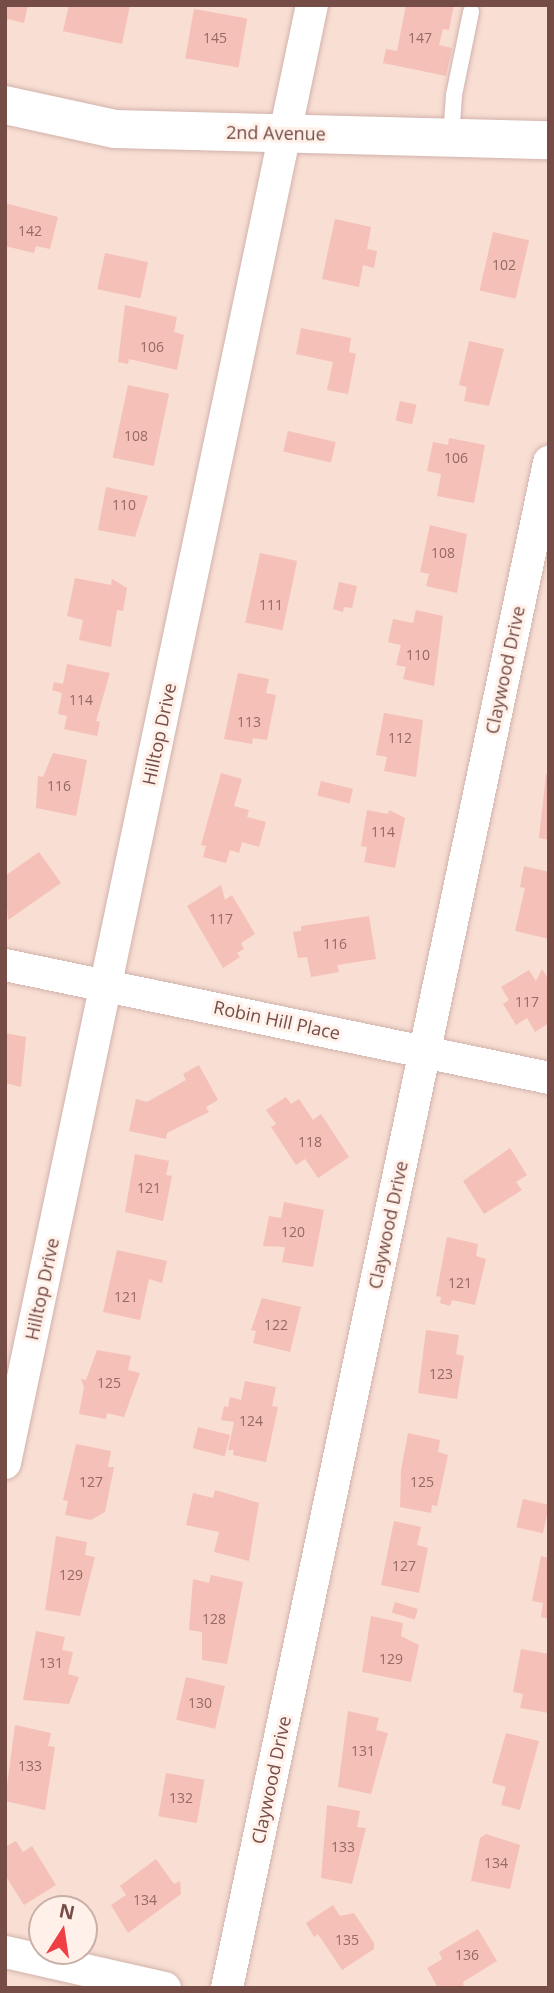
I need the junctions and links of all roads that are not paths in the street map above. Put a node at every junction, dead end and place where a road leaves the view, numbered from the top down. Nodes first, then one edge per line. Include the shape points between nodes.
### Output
1 (312, 5) edge
2 (471, 12) dead end
3 (5, 105) edge
4 (284, 133) junction
5 (451, 138) junction
6 (549, 140) edge
7 (549, 462) edge
8 (5, 965) edge
9 (106, 986) junction
10 (424, 1050) junction
11 (549, 1078) edge
12 (5, 1463) edge
13 (5, 1952) edge
14 (165, 1988) edge
15 (228, 1988) edge

1 - 4 street, Hilltop Drive
2 - 5 lane
3 - 4 street, 2nd Avenue via 115,129
4 - 5 street, 2nd Avenue
4 - 9 street, Hilltop Drive
5 - 6 street, 2nd Avenue
7 - 10 street, Claywood Drive
8 - 9 street, Robin Hill Place
9 - 10 street, Robin Hill Place
9 - 12 street, Hilltop Drive
10 - 11 street, Robin Hill Place
10 - 15 street, Claywood Drive
13 - 14 street

